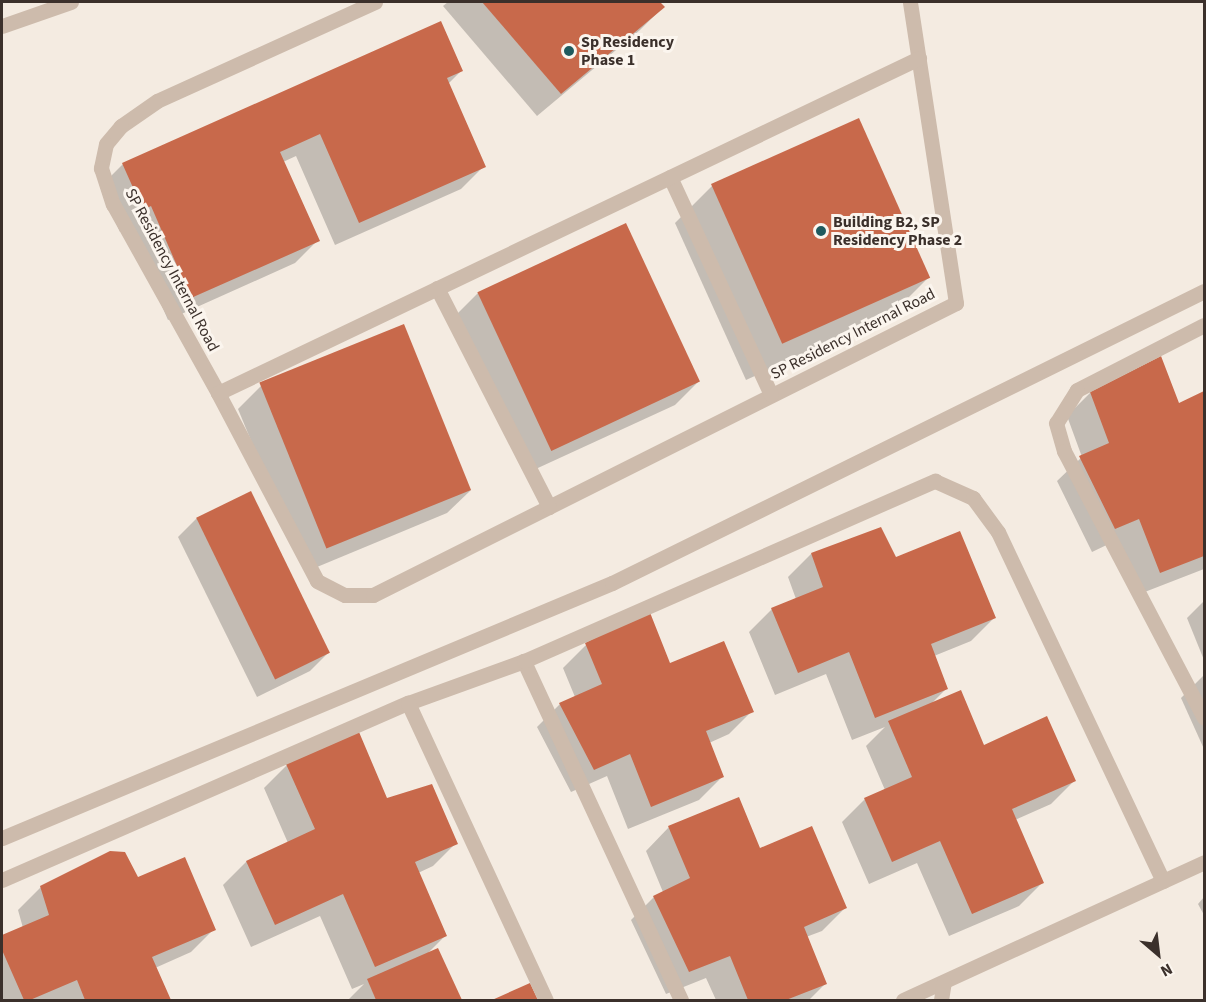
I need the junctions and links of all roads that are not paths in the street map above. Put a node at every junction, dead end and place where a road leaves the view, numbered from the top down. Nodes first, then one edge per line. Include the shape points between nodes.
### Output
1 (71, 2) edge
2 (375, 2) edge
3 (910, 2) edge
4 (2, 26) edge
5 (919, 58) junction
6 (670, 177) junction
7 (437, 288) junction
8 (1204, 291) edge
9 (1204, 325) edge
10 (218, 393) junction
11 (771, 395) junction
12 (549, 507) junction
13 (524, 661) junction
14 (408, 703) junction
15 (1204, 718) edge
16 (2, 838) edge
17 (1204, 862) edge
18 (2, 880) edge
19 (1163, 881) junction
20 (944, 982) junction
21 (546, 1000) edge
22 (681, 1000) edge
23 (903, 1000) edge
24 (941, 1000) edge

1 - 4 street
2 - 10 street, SP Residency Internal Road via 157,101 121,126 106,144 101,168 113,204
3 - 5 street, SP Residency Internal Road
5 - 6 street
5 - 11 street, SP Residency Internal Road via 956,303
6 - 7 street
6 - 11 street, SP Residency Internal Road
7 - 10 street
7 - 12 street
8 - 16 street via 612,583
9 - 15 street via 1077,390 1056,423 1064,451
10 - 12 street, SP Residency Internal Road via 317,581 345,595 374,595
11 - 12 street, SP Residency Internal Road
13 - 14 street
13 - 19 street via 935,481 973,498 998,532
13 - 22 street
14 - 18 street
14 - 21 street
17 - 19 street
19 - 20 street
20 - 23 street
20 - 24 street

